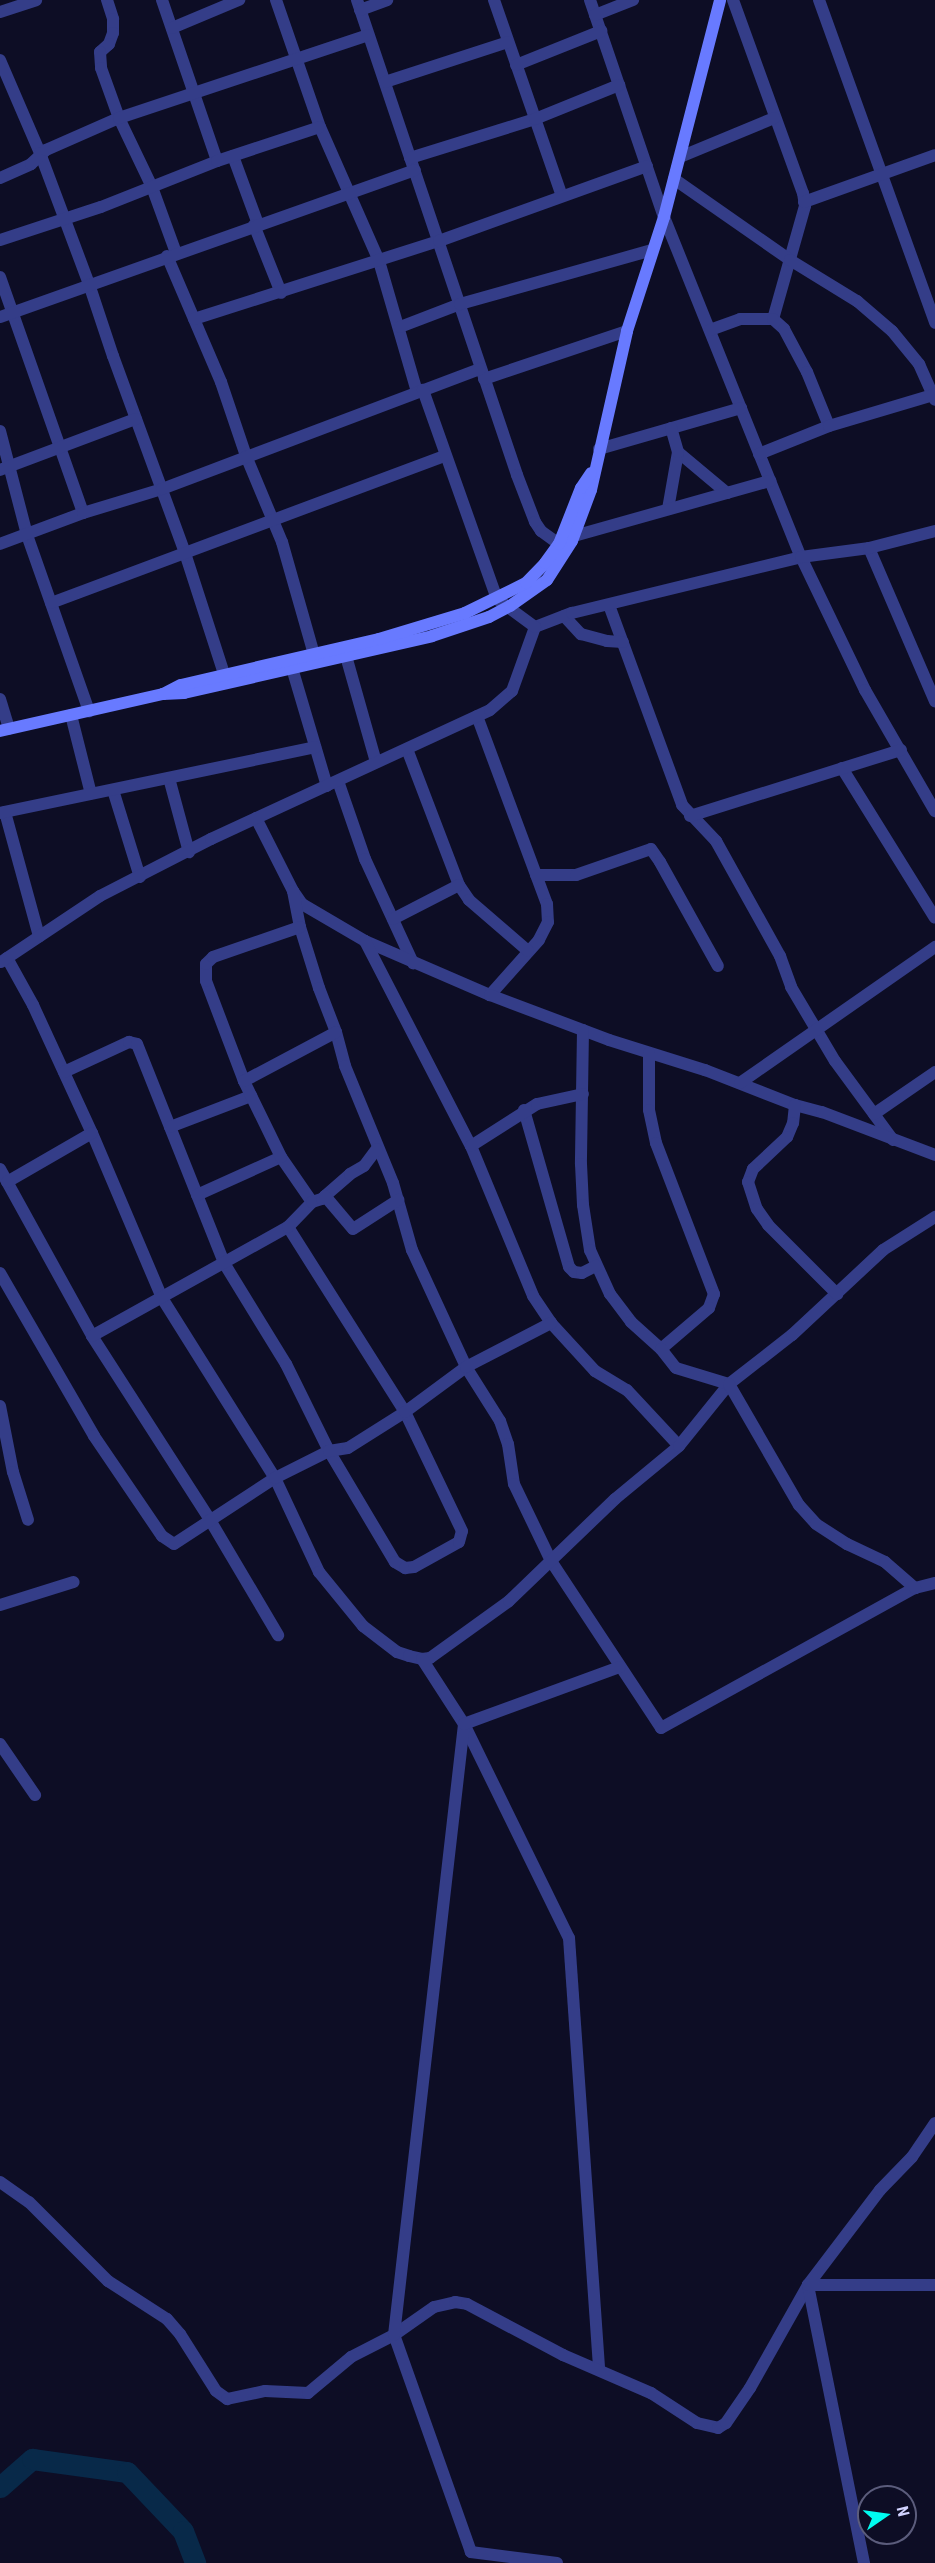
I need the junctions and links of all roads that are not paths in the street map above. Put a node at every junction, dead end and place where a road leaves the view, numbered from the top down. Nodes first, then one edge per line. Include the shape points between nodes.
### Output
1 (36, 0) edge
2 (107, 0) edge
3 (162, 0) edge
4 (239, 0) edge
5 (276, 0) edge
6 (387, 0) edge
7 (494, 0) edge
8 (590, 0) edge
9 (633, 0) edge
10 (720, 0) edge
11 (733, 0) edge
12 (819, 0) edge
13 (19, 3) edge
14 (358, 5) edge
15 (0, 12) edge
16 (595, 15) junction
17 (172, 28) junction
18 (601, 31) junction
19 (368, 35) junction
20 (508, 42) junction
21 (295, 59) junction
22 (0, 60) edge
23 (516, 65) junction
24 (385, 82) junction
25 (619, 85) junction
26 (5, 87) edge
27 (192, 93) junction
28 (118, 118) junction
29 (774, 118) junction
30 (535, 119) junction
31 (320, 127) junction
32 (40, 153) junction
33 (935, 155) edge
34 (233, 156) junction
35 (680, 157) junction
36 (217, 161) junction
37 (413, 164) junction
38 (647, 166) junction
39 (880, 175) junction
40 (0, 178) edge
41 (674, 179) junction
42 (153, 187) junction
43 (350, 191) junction
44 (562, 196) junction
45 (804, 202) junction
46 (664, 217) junction
47 (65, 219) junction
48 (256, 224) junction
49 (0, 240) edge
50 (439, 241) junction
51 (652, 250) junction
52 (172, 254) junction
53 (790, 260) junction
54 (379, 261) junction
55 (0, 278) edge
56 (89, 284) junction
57 (281, 293) junction
58 (460, 304) junction
59 (12, 312) junction
60 (0, 317) edge
61 (194, 319) junction
62 (773, 319) junction
63 (935, 323) edge
64 (400, 327) junction
65 (710, 330) junction
66 (627, 331) junction
67 (482, 374) junction
68 (420, 391) junction
69 (934, 398) edge
70 (741, 408) junction
71 (136, 419) junction
72 (829, 426) junction
73 (672, 428) junction
74 (0, 431) edge
75 (63, 448) junction
76 (599, 449) junction
77 (678, 452) junction
78 (759, 454) junction
79 (246, 456) junction
80 (445, 456) junction
81 (4, 468) edge
82 (594, 469) junction
83 (770, 481) junction
84 (162, 489) junction
85 (727, 493) junction
86 (668, 509) junction
87 (83, 513) junction
88 (274, 520) junction
89 (935, 531) edge
90 (27, 535) junction
91 (574, 536) junction
92 (0, 544) edge
93 (559, 544) junction
94 (869, 548) junction
95 (185, 553) junction
96 (801, 557) junction
97 (497, 599) junction
98 (51, 603) junction
99 (609, 605) junction
100 (510, 606) junction
101 (564, 616) junction
102 (534, 627) junction
103 (622, 642) junction
104 (314, 654) junction
105 (346, 656) junction
106 (292, 668) junction
107 (224, 674) junction
108 (163, 694) junction
109 (0, 699) edge
110 (935, 701) edge
111 (89, 711) junction
112 (71, 715) junction
113 (477, 716) junction
114 (4, 730) edge
115 (315, 747) junction
116 (407, 749) junction
117 (901, 750) junction
118 (376, 762) junction
119 (842, 768) junction
120 (169, 778) junction
121 (332, 783) junction
122 (112, 790) junction
123 (91, 794) junction
124 (934, 806) edge
125 (2, 813) edge
126 (690, 816) junction
127 (256, 818) junction
128 (189, 852) junction
129 (536, 875) junction
130 (140, 877) junction
131 (459, 885) junction
132 (293, 891) junction
133 (935, 918) edge
134 (393, 919) junction
135 (300, 927) junction
136 (39, 936) junction
137 (365, 941) junction
138 (935, 947) edge
139 (528, 951) junction
140 (3, 960) edge
141 (413, 963) junction
142 (718, 966) dead end
143 (490, 995) junction
144 (816, 1029) junction
145 (583, 1030) junction
146 (336, 1032) junction
147 (649, 1053) junction
148 (64, 1072) junction
149 (935, 1072) edge
150 (244, 1081) junction
151 (740, 1083) junction
152 (583, 1094) junction
153 (251, 1096) junction
154 (795, 1105) junction
155 (524, 1110) junction
156 (874, 1114) junction
157 (170, 1127) junction
158 (92, 1134) junction
159 (892, 1140) junction
160 (471, 1146) junction
161 (377, 1149) junction
162 (935, 1155) edge
163 (281, 1157) junction
164 (0, 1169) edge
165 (7, 1182) junction
166 (197, 1195) junction
167 (325, 1196) junction
168 (398, 1200) junction
169 (312, 1202) junction
170 (935, 1217) edge
171 (288, 1227) junction
172 (224, 1263) junction
173 (596, 1266) junction
174 (0, 1273) edge
175 (837, 1294) junction
176 (162, 1298) junction
177 (551, 1323) junction
178 (92, 1336) junction
179 (661, 1348) junction
180 (466, 1367) junction
181 (729, 1384) junction
182 (0, 1406) edge
183 (405, 1412) junction
184 (679, 1446) junction
185 (329, 1451) junction
186 (274, 1478) junction
187 (28, 1520) dead end
188 (210, 1520) junction
189 (551, 1561) junction
190 (74, 1582) dead end
191 (935, 1583) edge
192 (915, 1588) junction
193 (0, 1605) edge
194 (278, 1635) dead end
195 (422, 1659) junction
196 (620, 1667) junction
197 (464, 1724) junction
198 (0, 1744) edge
199 (35, 1795) dead end
200 (935, 2123) edge
201 (0, 2182) edge
202 (808, 2284) junction
203 (935, 2285) edge
204 (394, 2335) junction
205 (599, 2370) junction
206 (557, 2563) edge
207 (864, 2563) edge

1 - 13 street
2 - 28 street via 113,33 99,59
3 - 17 street
4 - 17 street
5 - 21 street
6 - 14 street
7 - 20 street
8 - 16 street
9 - 16 street
10 - 35 main road
11 - 29 street
12 - 39 street
13 - 15 street
14 - 19 street
16 - 18 street
17 - 27 street
18 - 23 street
18 - 25 street
19 - 21 street
19 - 24 street
20 - 23 street
20 - 24 street
21 - 27 street
21 - 31 street
22 - 26 street
23 - 30 street
24 - 37 street
25 - 30 street
25 - 38 street
26 - 32 street
27 - 28 street
27 - 36 street
28 - 32 street
28 - 42 street
29 - 35 street
29 - 45 street
30 - 37 street
30 - 44 street
31 - 34 street
31 - 43 street
32 - 40 street via 31,164
32 - 47 street
33 - 39 street
34 - 36 street
34 - 48 street
35 - 41 main road
36 - 42 street
37 - 43 street
37 - 50 street
38 - 44 street
38 - 46 street
39 - 45 street
39 - 63 street
41 - 46 main road
41 - 53 street
42 - 47 street
42 - 52 street
43 - 48 street
43 - 54 street
44 - 50 street
45 - 53 street
46 - 51 main road
46 - 65 street
47 - 49 street
47 - 56 street
48 - 52 street
48 - 57 street
50 - 54 street
50 - 58 street
51 - 58 street
51 - 66 main road
52 - 56 street
52 - 61 street
53 - 62 street
53 - 69 street via 857,302 892,331 919,364
54 - 57 street
54 - 64 street
55 - 59 street
56 - 59 street
56 - 71 street
57 - 61 street
58 - 64 street
58 - 67 street
59 - 60 street
59 - 75 street
61 - 79 street
62 - 65 street via 740,319
62 - 72 street via 784,330 807,372
64 - 68 street
65 - 70 street
66 - 67 street
66 - 76 main road
67 - 68 street
67 - 93 street via 535,522
68 - 79 street
68 - 80 street
69 - 72 street
70 - 73 street
70 - 78 street
71 - 75 street
71 - 84 street
72 - 78 street
73 - 76 street
73 - 77 street
74 - 81 street
75 - 81 street
75 - 87 street
76 - 82 main road
77 - 85 street
77 - 86 street
78 - 83 street
79 - 84 street
79 - 88 street
80 - 88 street
80 - 97 street
81 - 90 street
82 - 91 main road via 591,490
82 - 93 main road via 581,488
83 - 85 street
83 - 96 street
84 - 87 street
84 - 95 street
85 - 86 street
86 - 91 street
87 - 90 street
88 - 95 street
88 - 104 street
89 - 94 street
90 - 92 street
90 - 98 street
91 - 100 main road via 547,580
93 - 97 main road via 526,583
94 - 96 street
94 - 110 street
95 - 98 street
95 - 107 street
96 - 99 street
96 - 117 street via 865,690
97 - 100 street
97 - 104 main road via 454,617
98 - 111 street
99 - 101 street
99 - 103 street
100 - 102 street
100 - 105 main road via 432,636
101 - 102 street
101 - 103 street via 581,634
102 - 113 street via 512,691
103 - 126 street via 682,805
104 - 107 main road
105 - 106 main road
105 - 118 street
106 - 108 main road via 184,693
106 - 115 street
107 - 108 main road
108 - 111 main road
109 - 114 street
111 - 112 main road
112 - 114 main road
112 - 123 street
113 - 116 street
113 - 129 street
115 - 120 street
115 - 121 street
116 - 118 street
116 - 131 street
117 - 119 street
117 - 124 street
118 - 121 street
119 - 126 street
119 - 133 street
120 - 122 street
120 - 128 street
121 - 127 street
121 - 134 street
122 - 123 street
122 - 130 street
123 - 125 street
125 - 136 street
126 - 144 street via 716,841
127 - 128 street
127 - 132 street
128 - 130 street
129 - 139 street via 547,904 548,922
129 - 142 street via 576,875 651,849
130 - 136 street via 100,896
131 - 134 street
131 - 139 street via 469,900
132 - 135 street
132 - 137 street via 302,904 322,918
134 - 141 street
135 - 146 street
135 - 150 street via 213,957 206,964 206,981
136 - 140 street
137 - 141 street
137 - 160 street
138 - 144 street
139 - 143 street
140 - 148 street via 33,1005
141 - 143 street
143 - 145 street
144 - 151 street
144 - 156 street
145 - 147 street
145 - 152 street
146 - 150 street
146 - 161 street
147 - 151 street
147 - 179 street via 649,1110 656,1143 714,1294 709,1308
148 - 157 street via 133,1041
148 - 158 street
149 - 156 street
150 - 153 street
151 - 154 street
152 - 155 street
152 - 173 street via 583,1205
153 - 157 street
153 - 163 street
154 - 159 street
154 - 175 street via 787,1137 753,1168 748,1182 757,1209 768,1225
155 - 160 street
155 - 173 street via 570,1267 582,1273
156 - 159 street
157 - 166 street
158 - 165 street
158 - 176 street
159 - 162 street
160 - 177 street via 533,1296
161 - 167 street via 364,1166
161 - 168 street
163 - 166 street
163 - 169 street
164 - 165 street
165 - 178 street
166 - 172 street
167 - 168 street via 353,1228
167 - 169 street
168 - 180 street via 412,1250
169 - 171 street
170 - 175 street via 883,1250
171 - 172 street
171 - 183 street
172 - 176 street
172 - 185 street via 286,1364
173 - 179 street via 631,1322
174 - 188 street via 94,1436 168,1542 179,1542
175 - 181 street
176 - 178 street
176 - 186 street
177 - 180 street
177 - 184 street via 595,1371 627,1390
178 - 188 street
179 - 181 street via 676,1368
180 - 183 street
180 - 189 street via 500,1421 514,1484
181 - 184 street
181 - 192 street via 799,1505 816,1524 847,1545 885,1562
182 - 187 street via 13,1472
183 - 185 street via 348,1448
183 - 185 street via 463,1536 414,1567 405,1568 395,1562
184 - 189 street via 615,1499
185 - 186 street
186 - 188 street
186 - 195 street via 319,1572 363,1626 397,1652
188 - 194 street
189 - 195 street via 509,1601 430,1658
189 - 196 street
190 - 193 street
191 - 192 street
192 - 196 street via 661,1728
195 - 197 street
196 - 197 street
197 - 204 street
197 - 205 street via 569,1938
198 - 199 street
200 - 202 street
201 - 204 street via 29,2202 108,2281 167,2319 221,2397 265,2391 308,2393 351,2357
202 - 203 street
202 - 205 street via 750,2388 726,2423 718,2428 697,2423 651,2393
202 - 207 street
204 - 205 street via 434,2307 455,2302 467,2304
204 - 206 street via 471,2552

